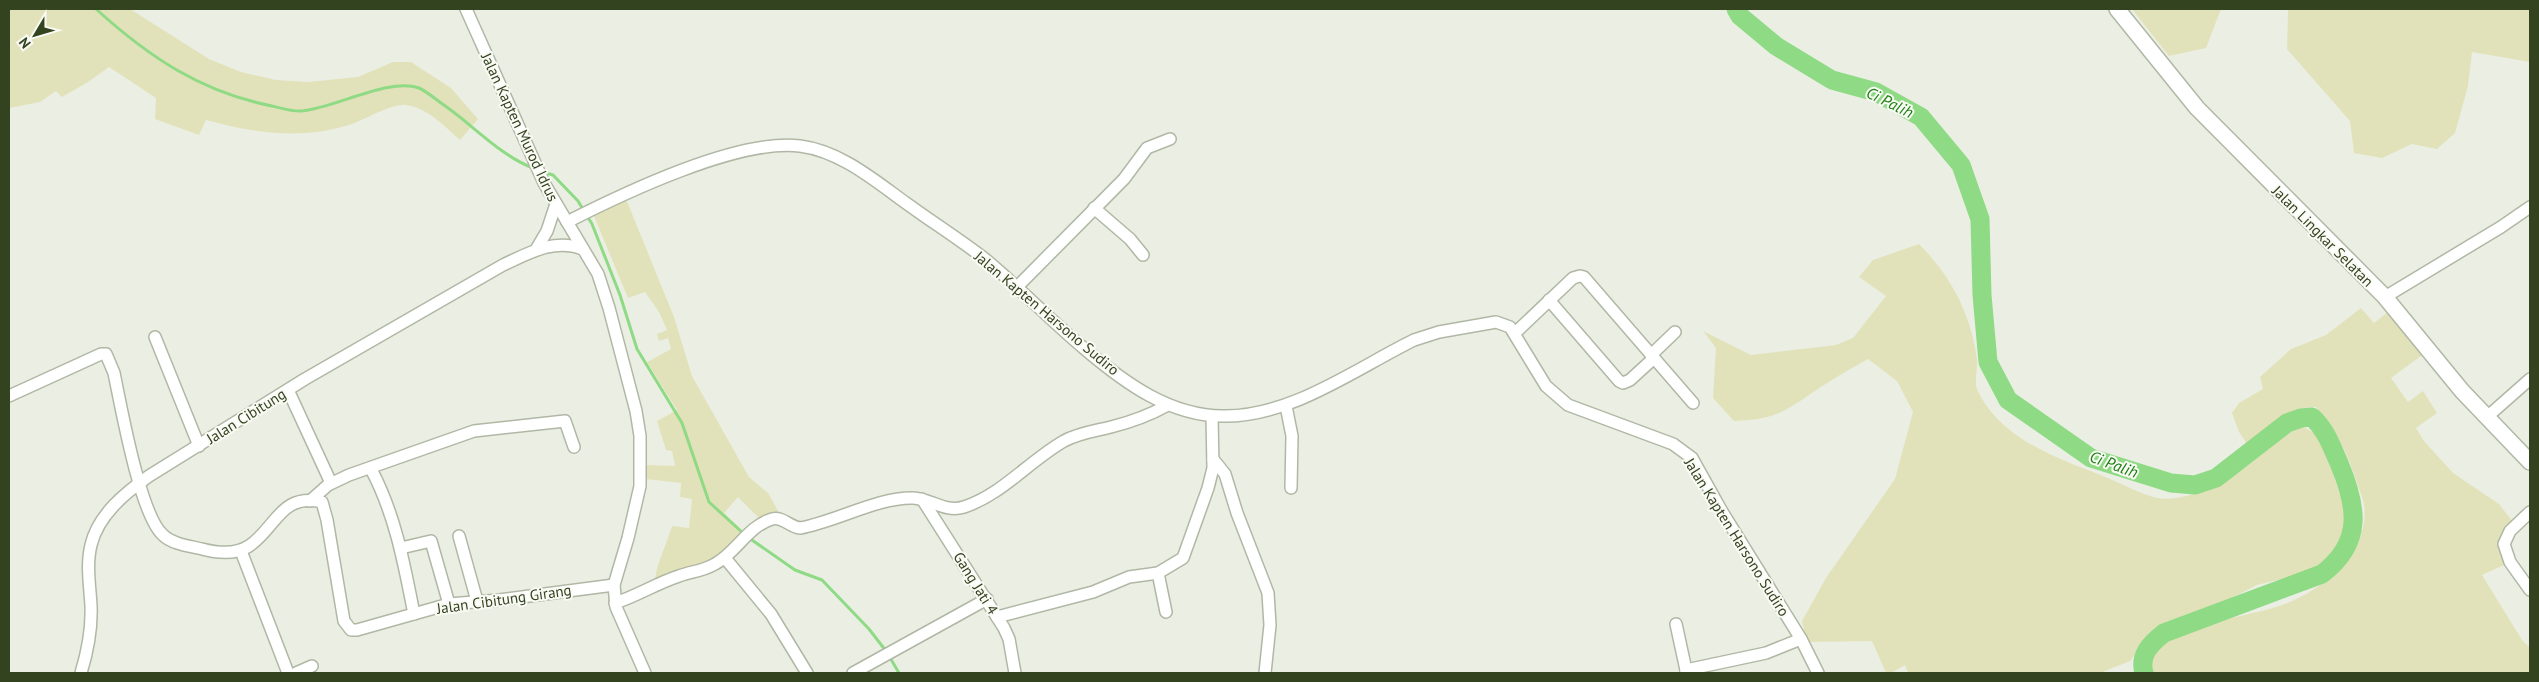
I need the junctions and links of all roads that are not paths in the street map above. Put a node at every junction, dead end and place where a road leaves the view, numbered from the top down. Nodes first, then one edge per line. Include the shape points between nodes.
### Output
1 (466, 9) edge
2 (2117, 9) edge
3 (1170, 139) dead end
4 (556, 204) junction
5 (1094, 208) junction
6 (2530, 208) edge
7 (567, 222) junction
8 (537, 248) junction
9 (583, 249) junction
10 (1143, 255) dead end
11 (1017, 287) junction
12 (2385, 298) junction
13 (1549, 300) junction
14 (1674, 332) dead end
15 (1515, 334) junction
16 (155, 337) dead end
17 (1653, 356) junction
18 (2530, 379) edge
19 (288, 390) junction
20 (9, 396) edge
21 (1693, 403) dead end
22 (1168, 406) junction
23 (1286, 406) junction
24 (1212, 416) junction
25 (2486, 417) junction
26 (199, 446) junction
27 (574, 447) dead end
28 (1213, 459) junction
29 (2530, 462) edge
30 (370, 468) junction
31 (140, 482) junction
32 (331, 483) junction
33 (1291, 488) dead end
34 (922, 499) junction
35 (310, 501) junction
36 (2530, 512) edge
37 (459, 536) dead end
38 (401, 548) junction
39 (241, 551) junction
40 (725, 558) junction
41 (1158, 574) junction
42 (614, 586) junction
43 (2530, 590) edge
44 (987, 599) junction
45 (476, 601) junction
46 (615, 603) junction
47 (449, 604) junction
48 (1166, 612) dead end
49 (414, 614) junction
50 (997, 617) junction
51 (1676, 624) dead end
52 (1801, 639) junction
53 (312, 666) dead end
54 (1686, 672) edge
55 (80, 673) edge
56 (288, 673) edge
57 (296, 673) edge
58 (645, 673) edge
59 (807, 673) edge
60 (853, 673) edge
61 (1015, 673) edge
62 (1264, 673) edge
63 (1818, 673) edge

1 - 4 street, Jalan Kapten Murod Idrus
2 - 12 street, Jalan Lingkar Selatan via 2197,108
3 - 5 street via 1150,145 1124,179
4 - 7 street, Jalan Kapten Murod Idrus
4 - 8 street
5 - 10 street via 1130,239
5 - 11 street
6 - 12 street
7 - 9 street, Jalan Kapten Murod Idrus
7 - 11 street, Jalan Kapten Harsono Sudiro via 678,173 747,150 784,145 816,149 867,175 956,237
8 - 9 street via 571,245
8 - 19 street, Jalan Cibitung
9 - 42 street, Jalan Kapten Murod Idrus via 604,291 640,436 640,486
11 - 22 street, Jalan Kapten Harsono Sudiro via 1096,359
12 - 25 street, Jalan Lingkar Selatan
13 - 15 street
13 - 17 street via 1573,278 1584,277
13 - 17 street via 1619,381 1630,380
14 - 17 street
15 - 23 street, Jalan Kapten Harsono Sudiro via 1504,324 1496,322 1430,334
15 - 52 street, Jalan Kapten Harsono Sudiro via 1546,386 1568,405 1674,444 1692,458
16 - 26 street
17 - 21 street
18 - 25 street
19 - 26 street, Jalan Cibitung
19 - 32 street
20 - 31 street via 106,354 114,372
22 - 24 street, Jalan Kapten Harsono Sudiro
22 - 34 street via 1136,420 1071,438 1044,454 997,492 978,502 950,509
23 - 24 street, Jalan Kapten Harsono Sudiro via 1262,412
23 - 33 street via 1292,436
24 - 28 street
25 - 29 street, Jalan Lingkar Selatan
26 - 31 street, Jalan Cibitung
27 - 30 street via 565,422 491,427 474,430
28 - 41 street via 1212,477 1183,558
28 - 62 street via 1225,474 1268,593 1270,625
30 - 32 street
30 - 38 street via 386,497
31 - 39 street via 156,527 166,538 218,552
31 - 55 street, Jalan Cibitung via 103,519 91,542 91,638
32 - 35 street
34 - 40 street via 892,502 800,528 772,519 751,533
34 - 44 street, Gang Jati 4
35 - 39 street via 293,503 283,509 256,540
35 - 49 street, Jalan Cibitung Girang via 322,502 325,507 337,588 344,621 349,629 357,630
36 - 43 street via 2510,530 2504,544 2510,562
37 - 45 street
38 - 47 street via 431,541
38 - 49 street
39 - 56 street
40 - 46 street via 696,573 678,576
40 - 59 street via 772,614
41 - 48 street
41 - 50 street via 1129,577 1093,592
42 - 45 street, Jalan Cibitung Girang
42 - 46 street, Jalan Kapten Murod Idrus
44 - 50 street, Gang Jati 4
44 - 60 street
45 - 47 street, Jalan Cibitung Girang
46 - 58 street, Jalan Kapten Murod Idrus
47 - 49 street, Jalan Cibitung Girang
50 - 61 street, Gang Jati 4 via 1009,639
51 - 54 street
52 - 54 street via 1766,653
52 - 63 street, Jalan Kapten Harsono Sudiro
53 - 57 street

